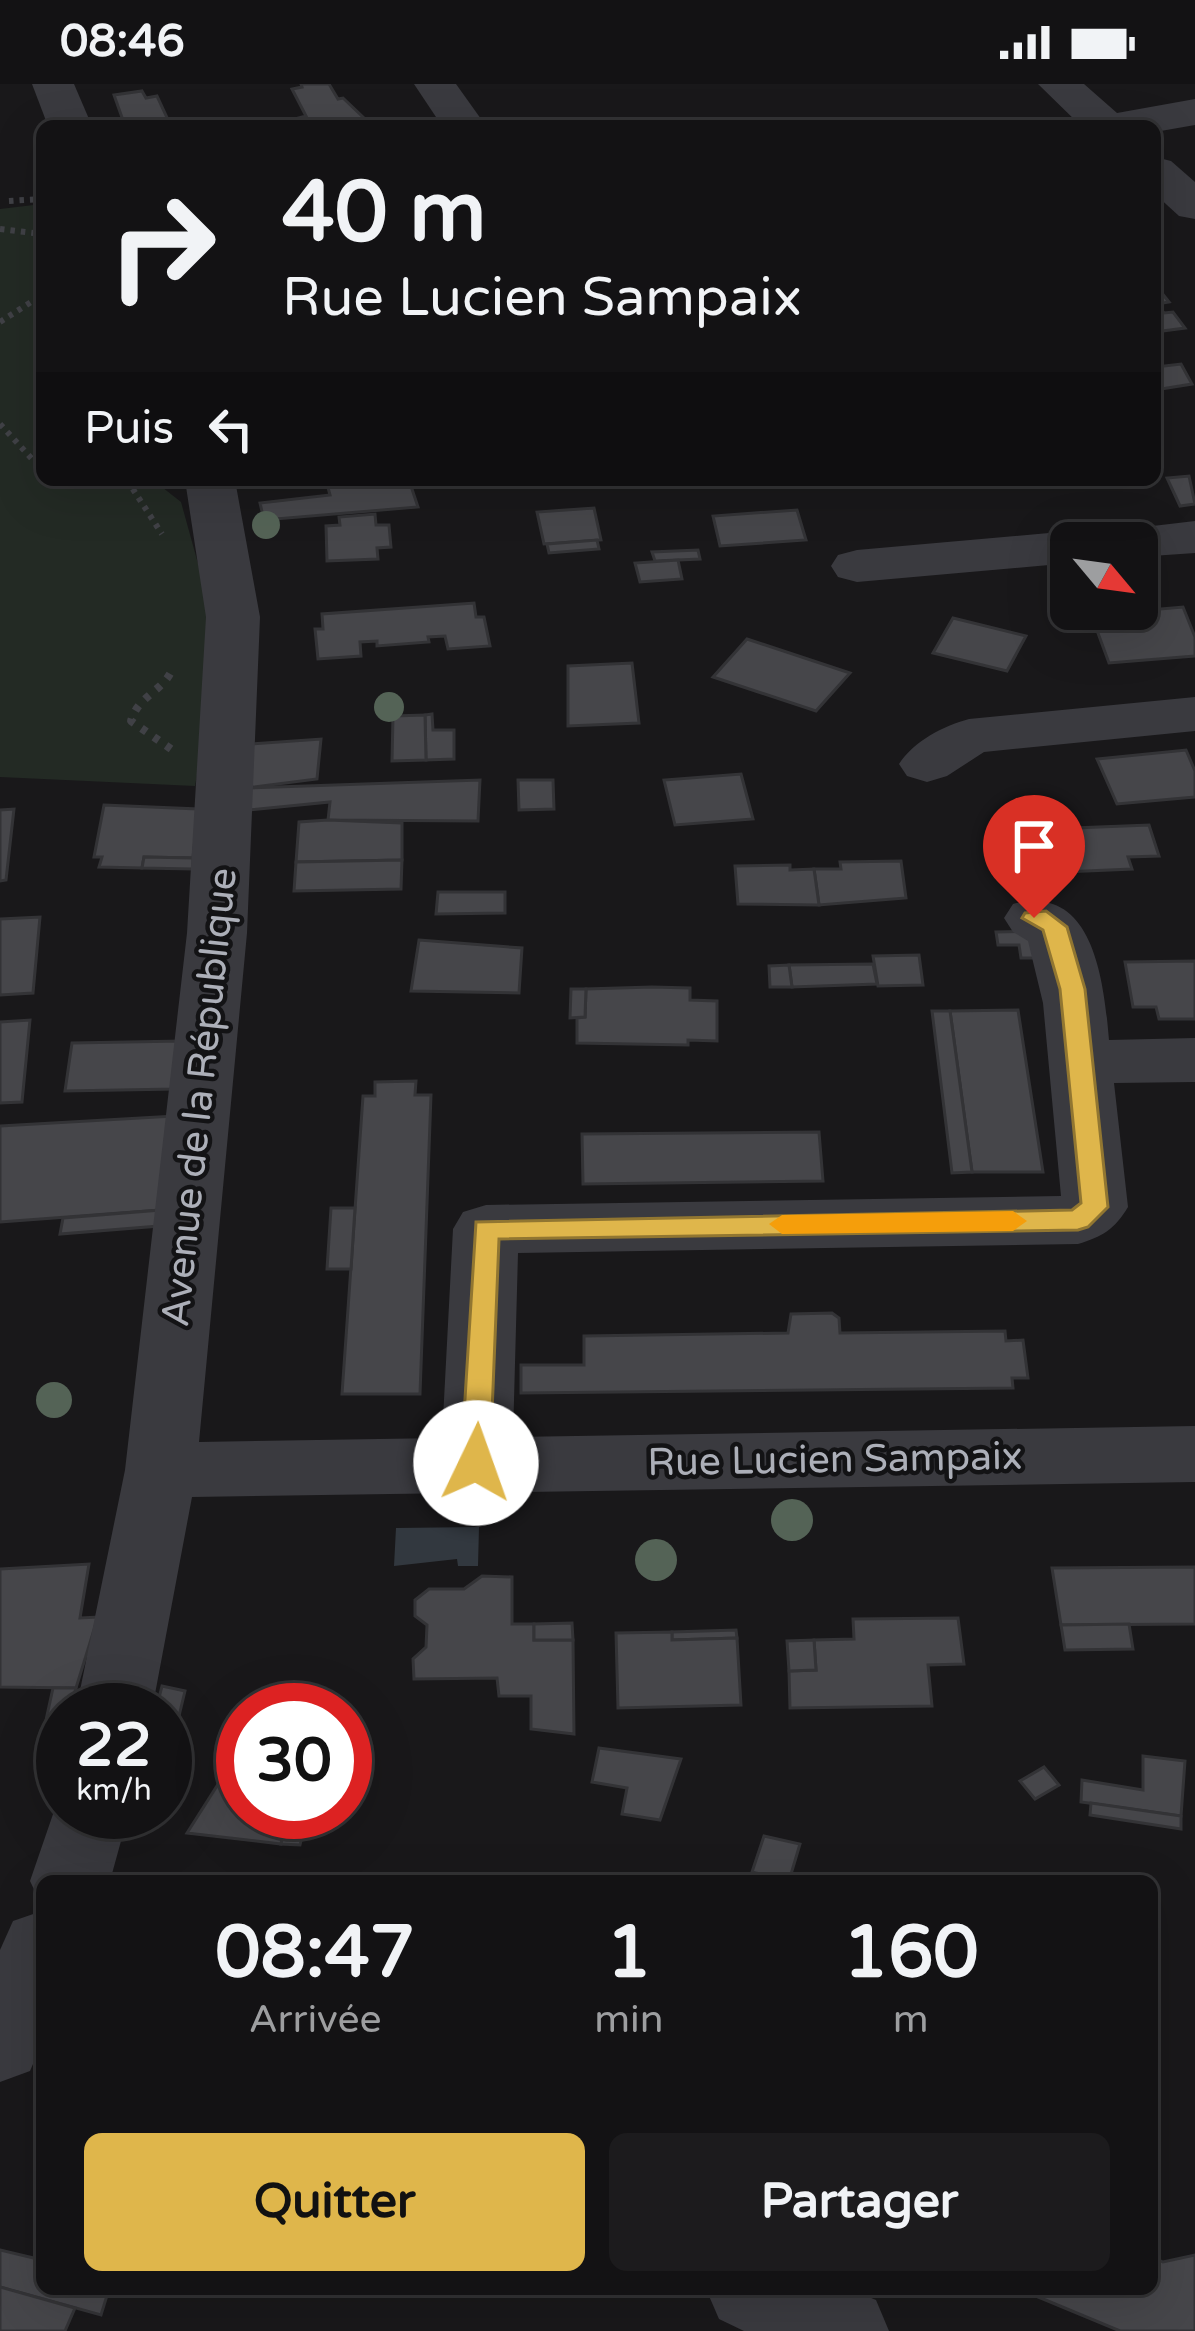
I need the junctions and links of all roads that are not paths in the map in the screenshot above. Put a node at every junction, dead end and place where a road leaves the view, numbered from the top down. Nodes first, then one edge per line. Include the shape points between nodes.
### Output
1 (53, 84) edge
2 (435, 84) edge
3 (1059, 84) edge
4 (1195, 112) edge
5 (68, 120) edge
6 (460, 120) edge
7 (1103, 120) edge
8 (1146, 120) edge
9 (1161, 180) edge
10 (1188, 227) edge
11 (211, 486) edge
12 (1195, 537) edge
13 (1158, 540) edge
14 (1050, 549) edge
15 (857, 566) dead end
16 (1195, 714) edge
17 (927, 764) dead end
18 (1034, 918) dead end
19 (1195, 1060) edge
20 (1080, 1061) junction
21 (1195, 1454) edge
22 (476, 1463) junction
23 (161, 1471) junction
24 (119, 1683) edge
25 (82, 1839) edge
26 (72, 1875) edge
27 (763, 2295) edge
28 (844, 2331) edge

1 - 5 street
2 - 6 street
3 - 7 street
4 - 8 street
9 - 10 street
11 - 23 street, Avenue de la République via 233,617 226,776
12 - 13 street
14 - 15 street
16 - 17 street via 969,736
18 - 20 street via 1054,927 1073,989
19 - 20 street
20 - 22 street via 1095,1207 1078,1220 486,1229
21 - 22 street, Rue Lucien Sampaix
22 - 23 street, Rue Lucien Sampaix
23 - 24 street, Avenue de la République
25 - 26 street
27 - 28 street

